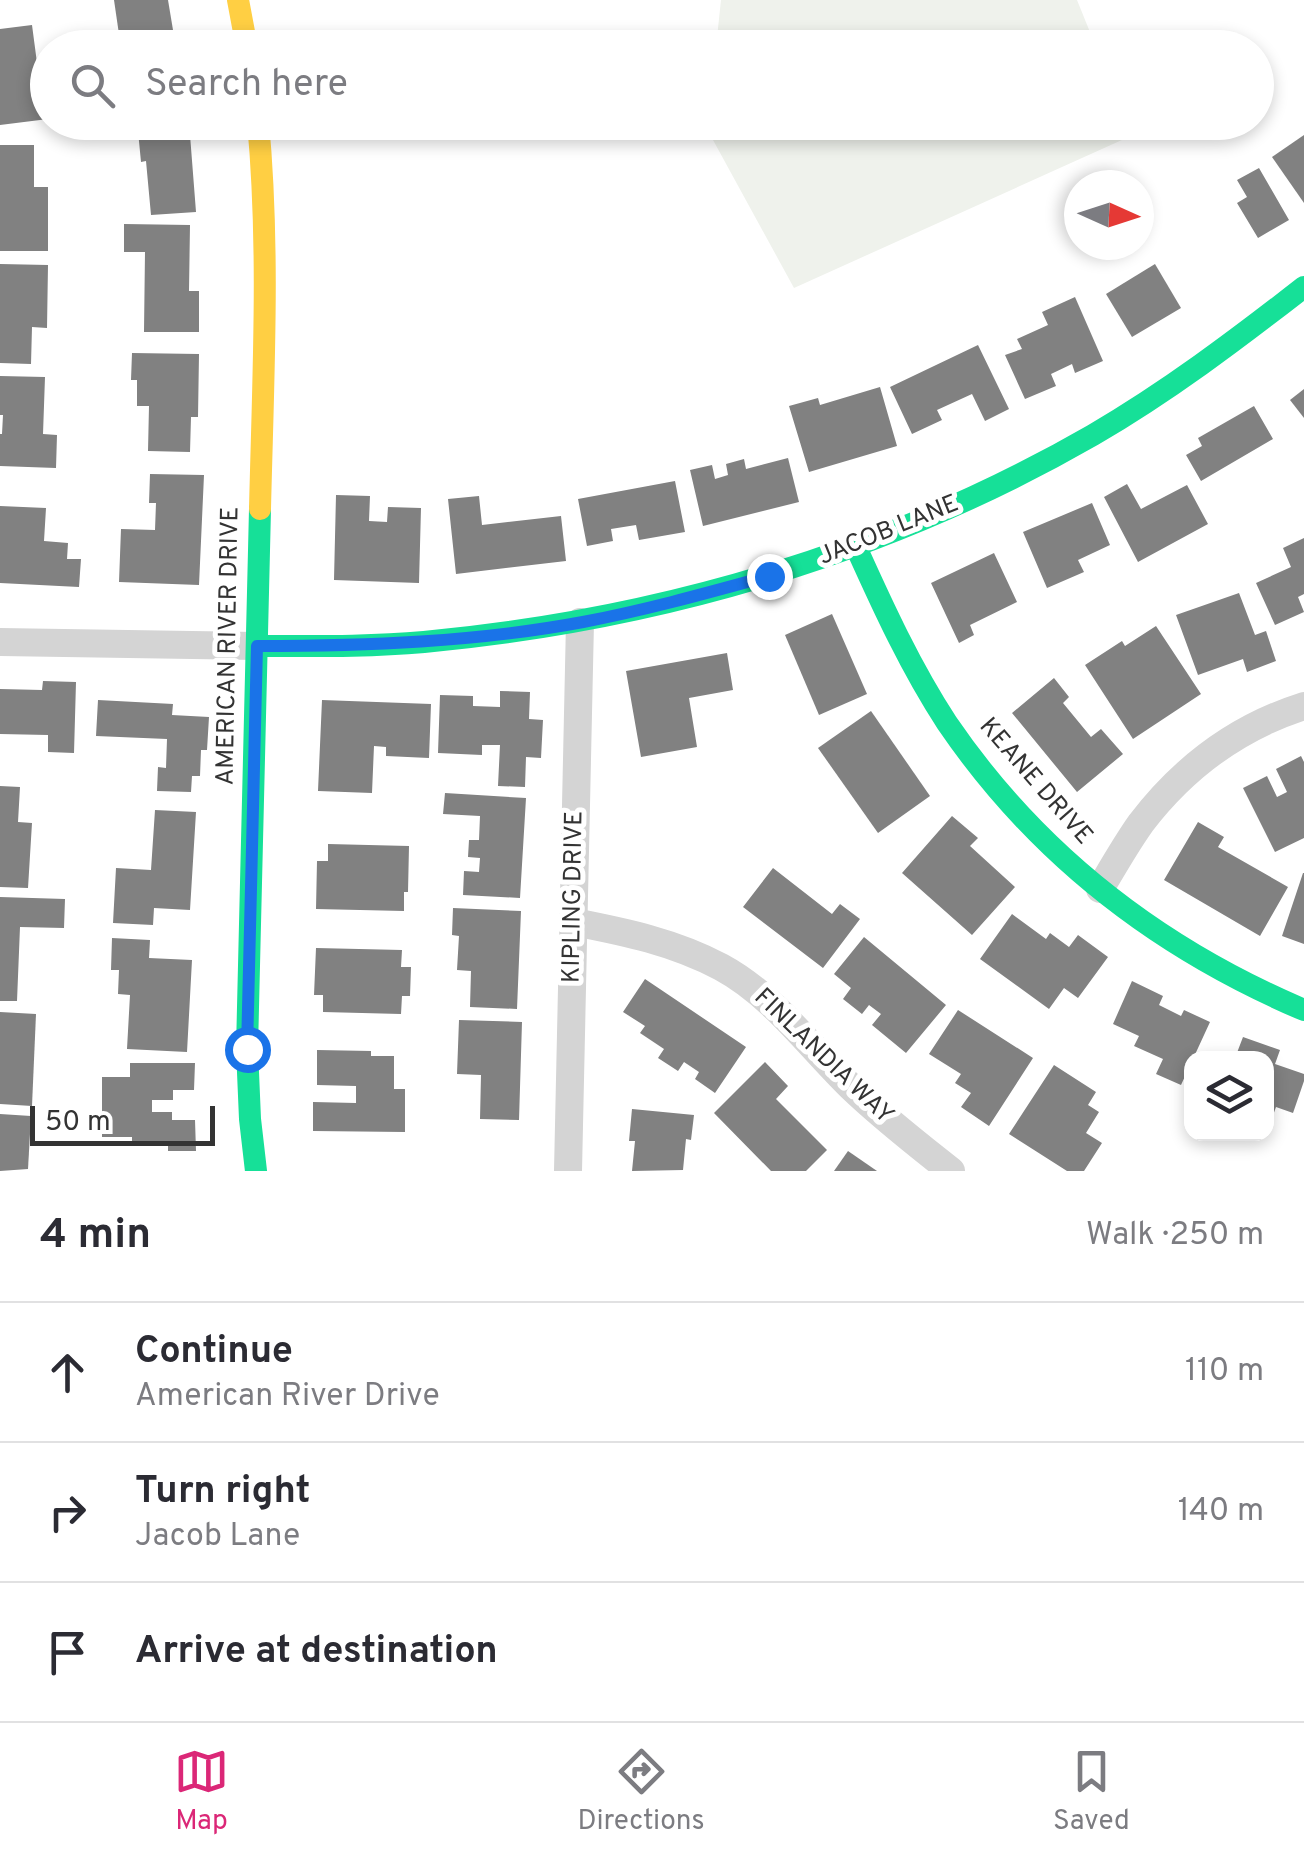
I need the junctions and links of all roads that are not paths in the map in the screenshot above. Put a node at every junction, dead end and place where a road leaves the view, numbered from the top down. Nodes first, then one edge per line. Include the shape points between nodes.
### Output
1 (238, 0) edge
2 (244, 30) edge
3 (260, 140) edge
4 (1304, 287) edge
5 (856, 546) junction
6 (580, 622) junction
7 (0, 642) edge
8 (257, 646) junction
9 (1304, 706) edge
10 (1100, 889) junction
11 (574, 922) junction
12 (1304, 1010) edge
13 (256, 1171) edge
14 (568, 1171) edge
15 (951, 1171) edge

1 - 2 street
3 - 8 street, AMERICAN RIVER DRIVE via 266,270
4 - 5 street, JACOB LANE via 1092,435 947,509
5 - 6 street, JACOB LANE via 716,591
5 - 10 street, KEANE DRIVE via 894,630 950,726 1036,832
6 - 8 street, JACOB LANE via 421,642
6 - 11 street, KIPLING DRIVE
7 - 8 street, JACOB LANE
8 - 13 street, AMERICAN RIVER DRIVE via 247,1049
9 - 10 street via 1255,725 1167,791
10 - 12 street, KEANE DRIVE via 1163,937
11 - 14 street, KIPLING DRIVE
11 - 15 street, FINLANDIA WAY via 674,945 740,978 852,1088

